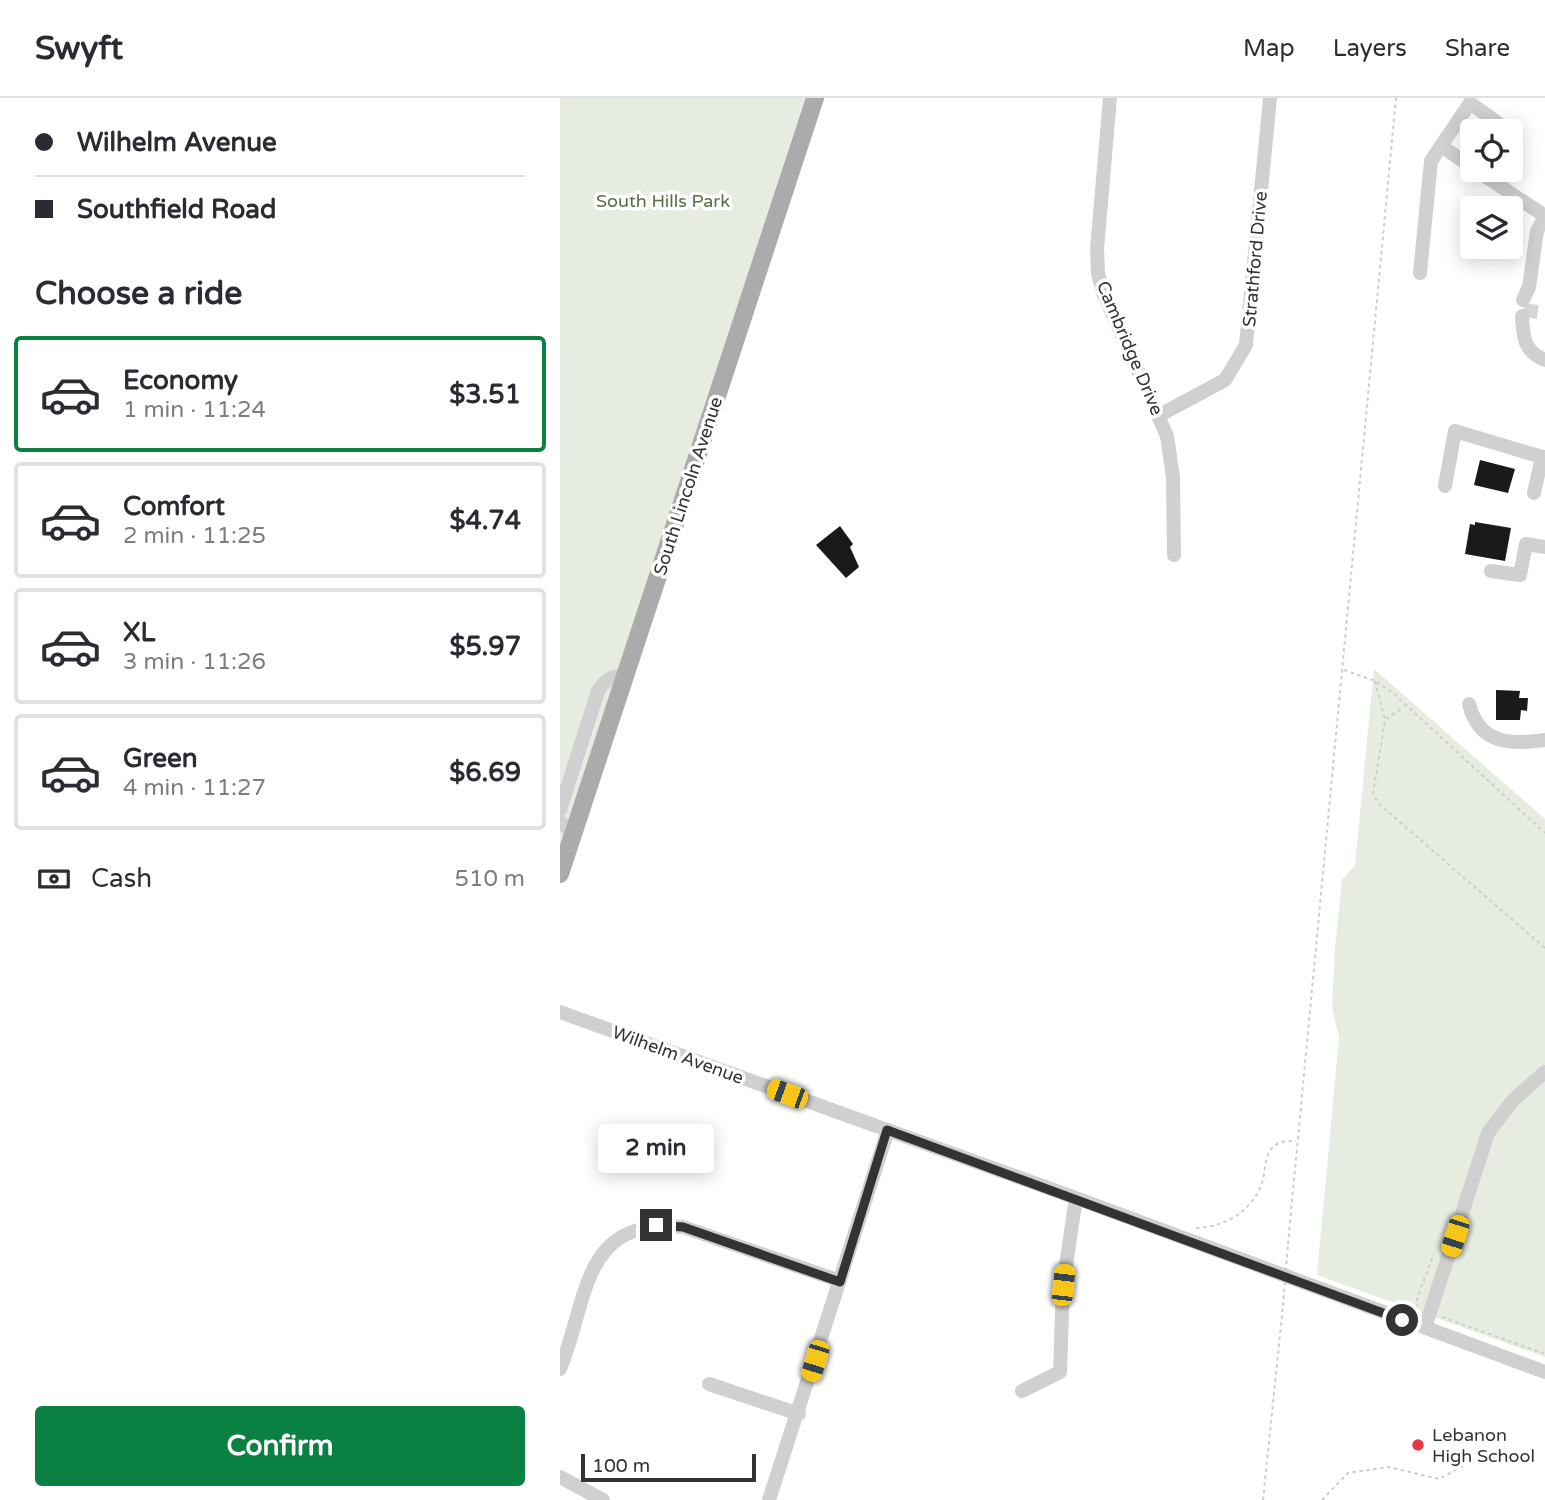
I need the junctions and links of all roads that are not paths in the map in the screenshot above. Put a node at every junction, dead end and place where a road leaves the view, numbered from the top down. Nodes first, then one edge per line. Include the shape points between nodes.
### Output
1 (815, 98) edge
2 (1110, 98) edge
3 (1270, 98) edge
4 (1492, 119) edge
5 (1441, 146) junction
6 (1460, 158) edge
7 (1495, 182) edge
8 (1545, 217) edge
9 (1420, 273) dead end
10 (1528, 296) tunnel mouth
11 (1526, 321) tunnel mouth
12 (1545, 360) edge
13 (1158, 416) junction
14 (1544, 457) edge
15 (1445, 486) dead end
16 (1534, 493) dead end
17 (1545, 547) edge
18 (1174, 555) dead end
19 (1491, 571) dead end
20 (625, 676) junction
21 (1469, 704) dead end
22 (1545, 740) edge
23 (560, 810) edge
24 (567, 828) edge
25 (560, 874) edge
26 (560, 1012) edge
27 (1545, 1072) edge
28 (887, 1130) junction
29 (1076, 1198) junction
30 (840, 1282) junction
31 (1425, 1328) junction
32 (560, 1370) edge
33 (1545, 1372) edge
34 (709, 1384) dead end
35 (1022, 1391) dead end
36 (799, 1414) junction
37 (560, 1478) edge
38 (603, 1500) edge
39 (769, 1500) edge

1 - 20 main road, South Lincoln Avenue
2 - 13 street, Cambridge Drive via 1098,273
3 - 13 street, Strathford Drive via 1246,345 1225,380
4 - 5 street via 1470,103
5 - 6 street
5 - 9 street via 1431,161
7 - 8 street
8 - 10 street via 1537,231
11 - 12 street via 1524,345
13 - 18 street, Cambridge Drive via 1171,457
14 - 15 street via 1455,431
14 - 16 street
17 - 19 street via 1526,544 1520,575
20 - 23 street via 604,682 598,691
20 - 24 main road, South Lincoln Avenue
21 - 22 street via 1472,717 1496,739 1510,744
24 - 25 main road, South Lincoln Avenue
26 - 28 street, Wilhelm Avenue
27 - 31 street via 1513,1100 1488,1133
28 - 29 street, Wilhelm Avenue
28 - 30 street
29 - 31 street, Wilhelm Avenue
29 - 35 street via 1063,1285 1060,1372
30 - 32 street via 683,1227 656,1225 629,1231 606,1247 589,1274
30 - 36 street
31 - 33 street, Wilhelm Avenue
34 - 36 street
36 - 39 street
37 - 38 street

